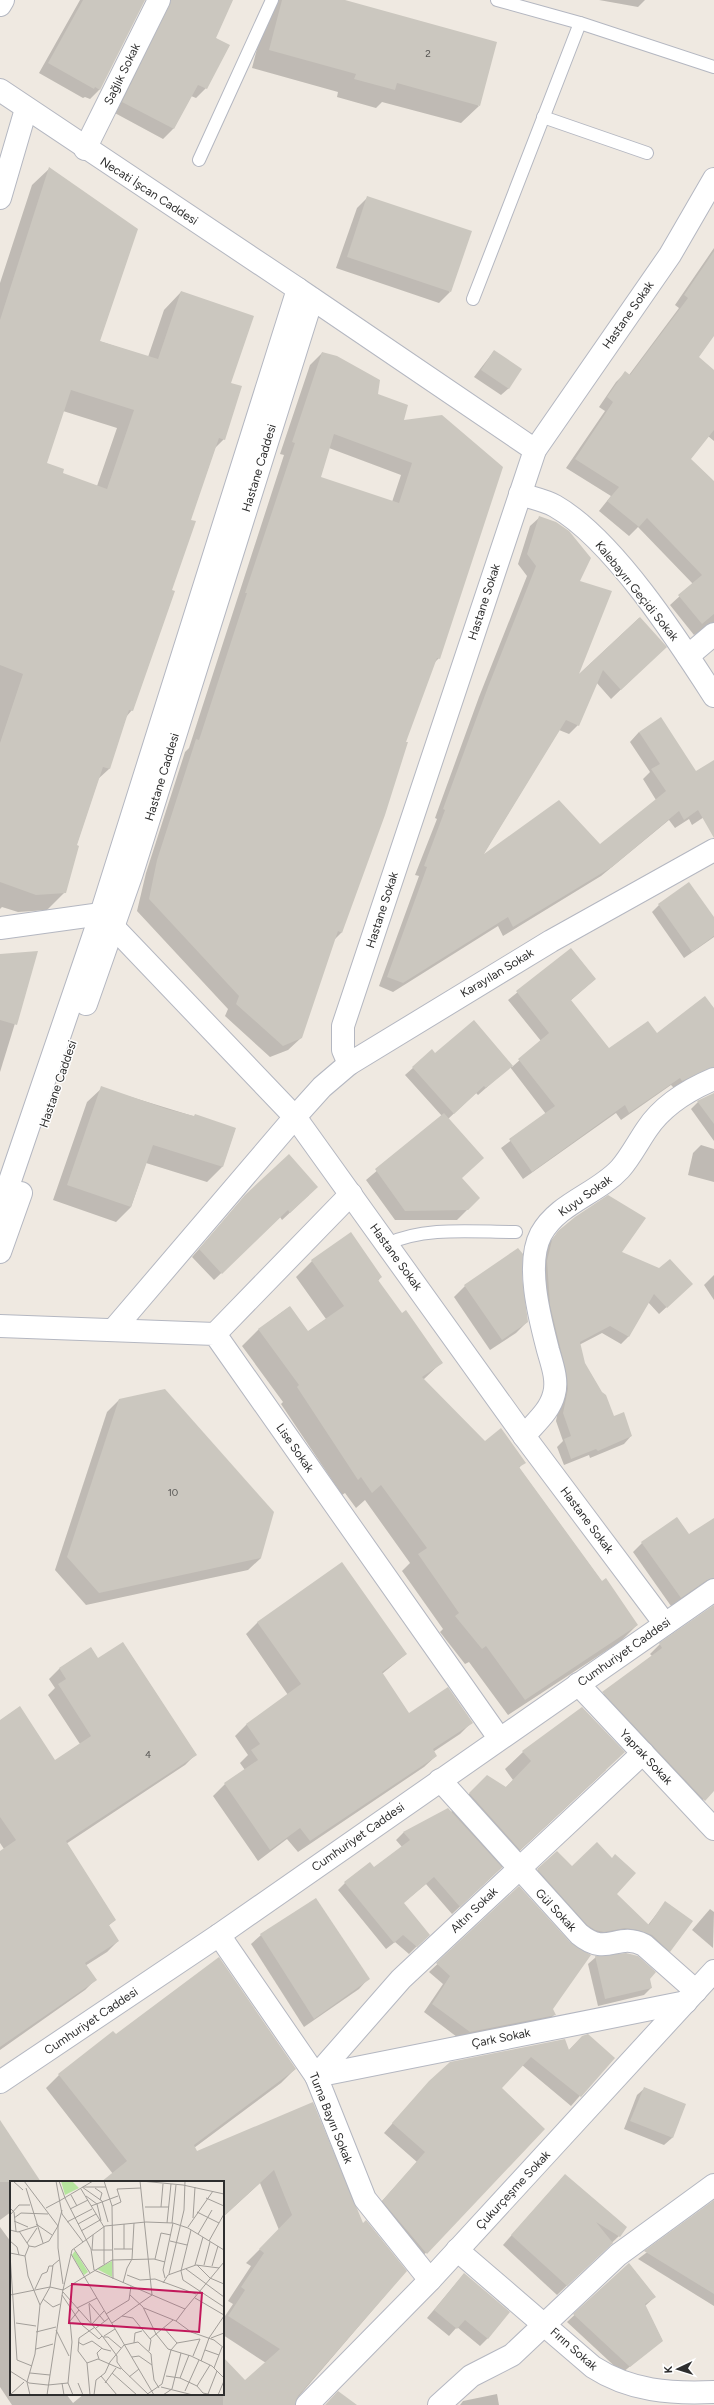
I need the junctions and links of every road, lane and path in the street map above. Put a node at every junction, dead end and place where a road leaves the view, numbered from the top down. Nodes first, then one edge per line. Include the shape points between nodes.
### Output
1 (2, 0) edge
2 (159, 0) edge
3 (272, 0) edge
4 (497, 0) edge
5 (0, 5) edge
6 (580, 23) junction
7 (714, 67) edge
8 (0, 90) edge
9 (26, 109) junction
10 (544, 117) junction
11 (85, 149) junction
12 (647, 153) dead end
13 (199, 160) dead end
14 (714, 179) edge
15 (0, 198) edge
16 (305, 294) junction
17 (473, 299) dead end
18 (535, 450) junction
19 (520, 494) junction
20 (714, 634) edge
21 (688, 656) junction
22 (714, 696) edge
23 (714, 850) edge
24 (107, 921) junction
25 (0, 928) edge
26 (349, 1064) junction
27 (714, 1079) edge
28 (295, 1116) junction
29 (351, 1194) junction
30 (0, 1210) edge
31 (516, 1232) dead end
32 (387, 1244) junction
33 (0, 1252) edge
34 (0, 1326) edge
35 (114, 1329) junction
36 (215, 1334) junction
37 (524, 1436) junction
38 (714, 1590) edge
39 (665, 1624) junction
40 (578, 1684) junction
41 (499, 1738) junction
42 (642, 1753) junction
43 (440, 1780) junction
44 (714, 1829) edge
45 (517, 1868) junction
46 (219, 1935) junction
47 (714, 1971) edge
48 (691, 1997) junction
49 (316, 2076) junction
50 (0, 2082) edge
51 (713, 2187) edge
52 (457, 2250) junction
53 (430, 2280) junction
54 (545, 2324) junction
55 (714, 2392) edge
56 (307, 2405) edge
57 (439, 2405) edge

1 - 5 street
2 - 11 street, Sağlık Sokak
3 - 13 lane
4 - 6 lane
6 - 7 lane
6 - 10 lane
8 - 9 street, Necati İşcan Caddesi
9 - 11 street, Necati İşcan Caddesi
9 - 15 street
10 - 12 lane
10 - 17 lane
11 - 16 street, Necati İşcan Caddesi
14 - 18 street, Hastane Sokak via 670,255
16 - 18 street, Necati İşcan Caddesi
16 - 24 street, Hastane Caddesi
18 - 19 street, Hastane Sokak
19 - 21 street, Kalebayırı Geçidi Sokak via 555,507 591,534 640,591
19 - 26 street, Hastane Sokak via 343,1026 343,1050
20 - 21 street
21 - 22 street, Kalebayırı Geçidi Sokak
23 - 26 street, Karayılan Sokak via 551,941
24 - 25 street
24 - 28 street, Hastane Sokak
24 - 30 street, Hastane Caddesi
24 - 33 street, Hastane Caddesi
26 - 28 street, Karayılan Sokak via 322,1087
27 - 37 street, Kuyu Sokak via 684,1094 663,1110 648,1127 616,1174 562,1211 542,1232 535,1251 535,1282 556,1385 551,1403
28 - 29 street, Hastane Sokak
28 - 35 street, Karayılan Sokak
29 - 32 street, Hastane Sokak
29 - 36 street
31 - 32 lane via 417,1234 401,1237
32 - 37 street, Hastane Sokak
34 - 35 street
35 - 36 street
36 - 41 street, Lise Sokak
37 - 39 street, Hastane Sokak
38 - 39 street, Cumhuriyet Caddesi
39 - 40 street, Cumhuriyet Caddesi
40 - 41 street, Cumhuriyet Caddesi
40 - 42 street, Yaprak Sokak
41 - 43 street, Cumhuriyet Caddesi
42 - 44 street, Yaprak Sokak
42 - 45 street, Altın Sokak
43 - 45 street, Gül Sokak
43 - 46 street, Cumhuriyet Caddesi
45 - 48 street, Gül Sokak via 589,1943 606,1946 634,1940 644,1945
45 - 49 street, Altın Sokak via 401,1979
46 - 49 street, Turna Bayırı Sokak
46 - 50 street, Cumhuriyet Caddesi
47 - 48 street, Çukurçeşme Sokak
48 - 49 street, Çark Sokak
48 - 52 street, Çukurçeşme Sokak
49 - 53 street, Turna Bayırı Sokak via 362,2193
51 - 54 street via 618,2255
52 - 53 street, Çukurçeşme Sokak
52 - 54 street, Fırın Sokak
53 - 56 street, Çukurçeşme Sokak
54 - 55 street, Fırın Sokak via 593,2367 622,2383 657,2391
54 - 57 street via 512,2355 471,2376

